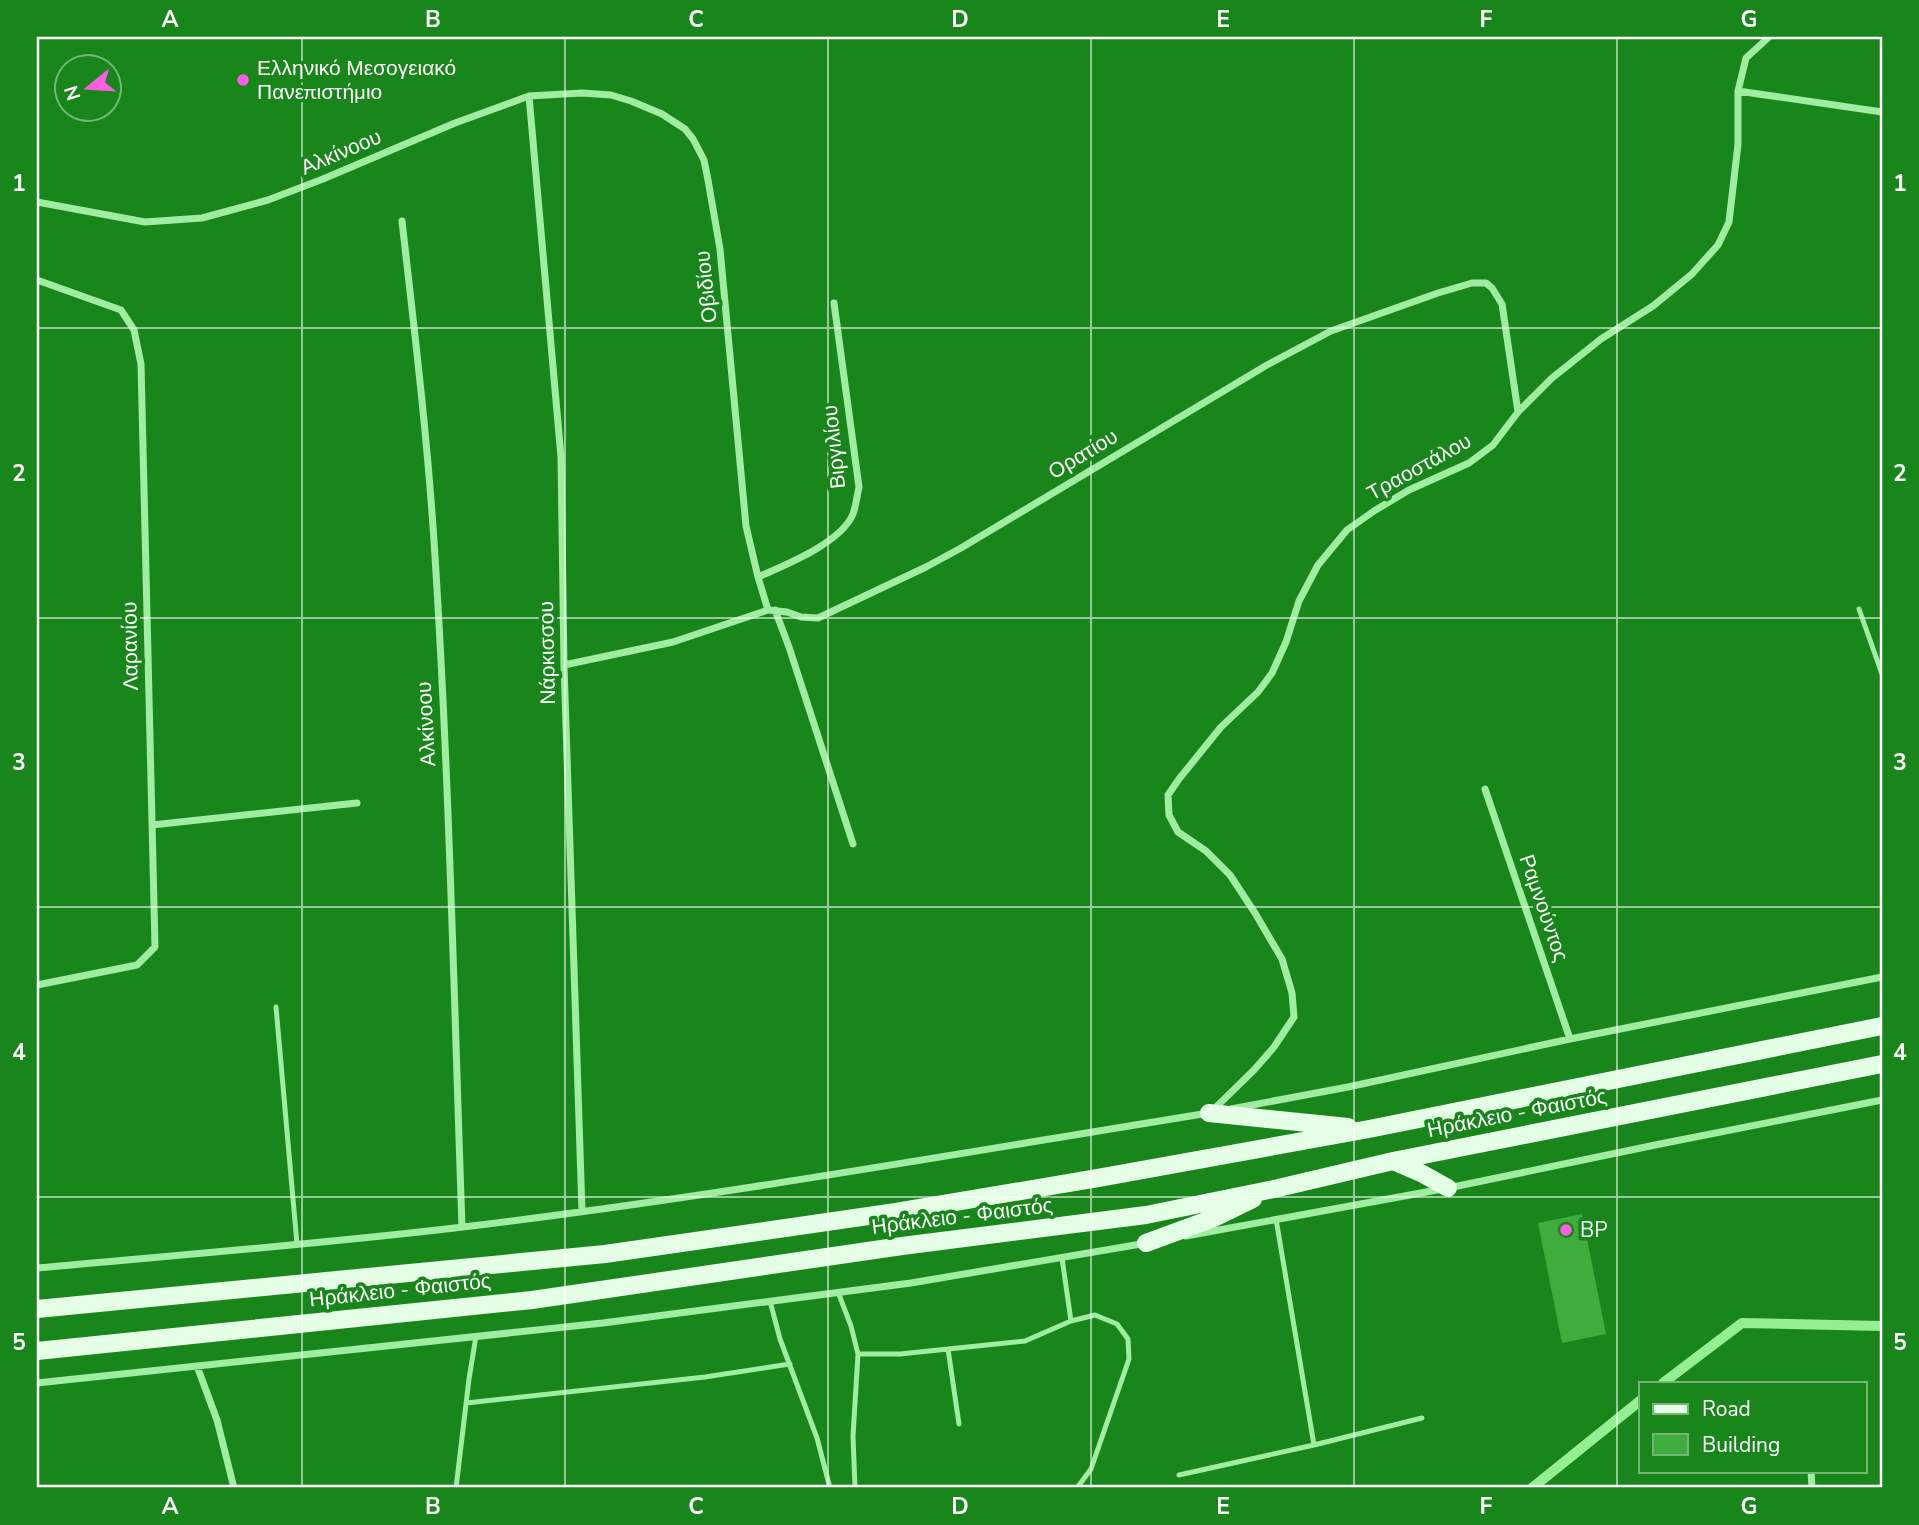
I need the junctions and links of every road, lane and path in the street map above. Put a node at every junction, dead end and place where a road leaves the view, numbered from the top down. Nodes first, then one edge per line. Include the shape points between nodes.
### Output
1 (1769, 37) edge
2 (1738, 91) junction
3 (529, 96) junction
4 (1882, 112) edge
5 (37, 202) edge
6 (402, 221) dead end
7 (37, 280) edge
8 (834, 303) dead end
9 (1518, 412) junction
10 (758, 577) junction
11 (1859, 609) dead end
12 (772, 610) junction
13 (564, 665) junction
14 (1882, 674) edge
15 (1485, 789) dead end
16 (357, 803) dead end
17 (152, 825) junction
18 (853, 844) dead end
19 (1882, 977) edge
20 (37, 985) edge
21 (276, 1007) dead end
22 (1882, 1026) edge
23 (1570, 1039) junction
24 (1882, 1064) edge
25 (1882, 1100) edge
26 (1209, 1113) junction
27 (1369, 1129) junction
28 (1393, 1161) junction
29 (1448, 1188) junction
30 (1275, 1189) junction
31 (582, 1211) junction
32 (1276, 1219) junction
33 (462, 1227) junction
34 (1146, 1243) junction
35 (297, 1244) junction
36 (1062, 1258) junction
37 (37, 1268) edge
38 (838, 1292) junction
39 (770, 1301) junction
40 (41, 1308) edge
41 (1071, 1321) junction
42 (476, 1336) junction
43 (948, 1349) junction
44 (37, 1351) edge
45 (858, 1354) junction
46 (790, 1364) junction
47 (197, 1366) junction
48 (37, 1383) edge
49 (466, 1403) junction
50 (1422, 1418) dead end
51 (960, 1424) dead end
52 (1314, 1445) junction
53 (1179, 1475) dead end
54 (234, 1488) edge
55 (456, 1488) edge
56 (830, 1488) edge
57 (855, 1488) edge
58 (1077, 1488) edge

1 - 2 street, Τραοστάλου via 1746,58
2 - 4 street
2 - 9 street, Τραοστάλου via 1738,144 1729,222 1718,245 1692,274 1591,346
3 - 5 street, Αλκίνοου via 279,196 202,218 145,222
3 - 10 street, Οβιδίου via 582,93 631,100 685,128 698,147 720,249 745,512
3 - 13 street, Νάρκισσου via 561,457
6 - 33 street, Αλκίνοου via 434,541
7 - 17 street, Λαρανίου via 121,310 134,330 141,364
8 - 10 street, Βιργιλίου via 859,487 854,513 819,547
9 - 12 street, Ορατίου via 1502,304 1492,288 1472,283 1331,331 1266,365 961,548 851,603 818,618
9 - 26 street, Τραοστάλου via 1493,445 1469,463 1409,490 1347,530 1318,565 1299,601 1272,673 1221,727 1168,795 1169,815 1178,832 1230,875 1282,959 1292,993 1294,1017 1274,1047
10 - 12 street, Οβιδίου
11 - 14 lane
12 - 13 street via 673,642
12 - 18 street, Οβιδίου via 789,647
13 - 31 street, Νάρκισσου
15 - 23 street, Ραμνούντος
16 - 17 street
17 - 20 street, Λαρανίου via 155,947 138,965
19 - 23 street
21 - 35 lane
22 - 27 main road, Ηράκλειο - Φαιστός
23 - 26 street
24 - 28 main road, Ηράκλειο - Φαιστός
25 - 29 street
26 - 27 main road
26 - 31 street
27 - 40 main road, Ηράκλειο - Φαιστός via 897,1212 605,1254
28 - 29 main road
28 - 30 main road, Ηράκλειο - Φαιστός
29 - 32 street
30 - 34 main road
30 - 44 main road, Ηράκλειο - Φαιστός via 1146,1215 532,1300
31 - 33 street
32 - 34 street
32 - 52 lane
33 - 35 street
34 - 36 street
35 - 37 street
36 - 38 street
36 - 41 lane
38 - 39 street
38 - 45 lane
39 - 42 street
39 - 46 lane
41 - 43 lane via 1025,1341
41 - 58 lane via 1096,1315 1117,1324 1128,1339 1129,1359 1091,1469
42 - 47 street
42 - 49 lane
43 - 45 lane
43 - 51 lane
45 - 57 lane
46 - 49 lane
46 - 56 lane
47 - 48 street
47 - 54 street
49 - 55 lane
50 - 52 lane
52 - 53 lane

